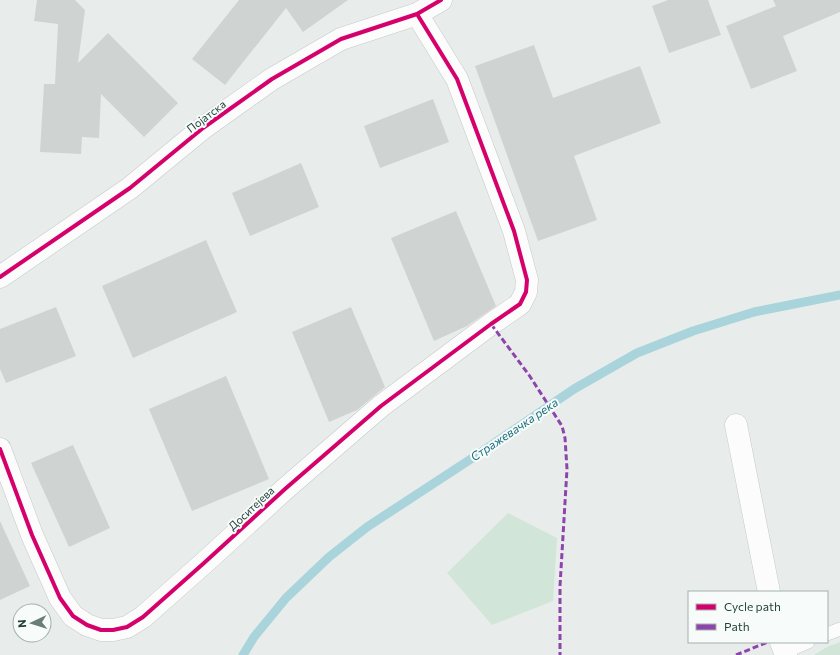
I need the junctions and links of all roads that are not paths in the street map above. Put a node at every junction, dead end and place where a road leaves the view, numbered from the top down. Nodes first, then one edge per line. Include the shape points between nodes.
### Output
1 (441, 0) edge
2 (417, 14) junction
3 (0, 277) edge
4 (736, 425) dead end
5 (0, 449) edge
6 (769, 591) edge
7 (840, 629) edge
8 (828, 634) edge
9 (805, 643) edge
10 (784, 650) edge

1 - 2 street, Појатска
2 - 3 street, Појатска via 341,39 272,79 203,128 130,188
2 - 5 street, Доситејева via 457,79 514,231 527,280 526,292 520,304 381,406 143,617 127,627 101,630 87,625 73,616 60,598 32,535
4 - 6 street
7 - 8 lane
9 - 10 lane

